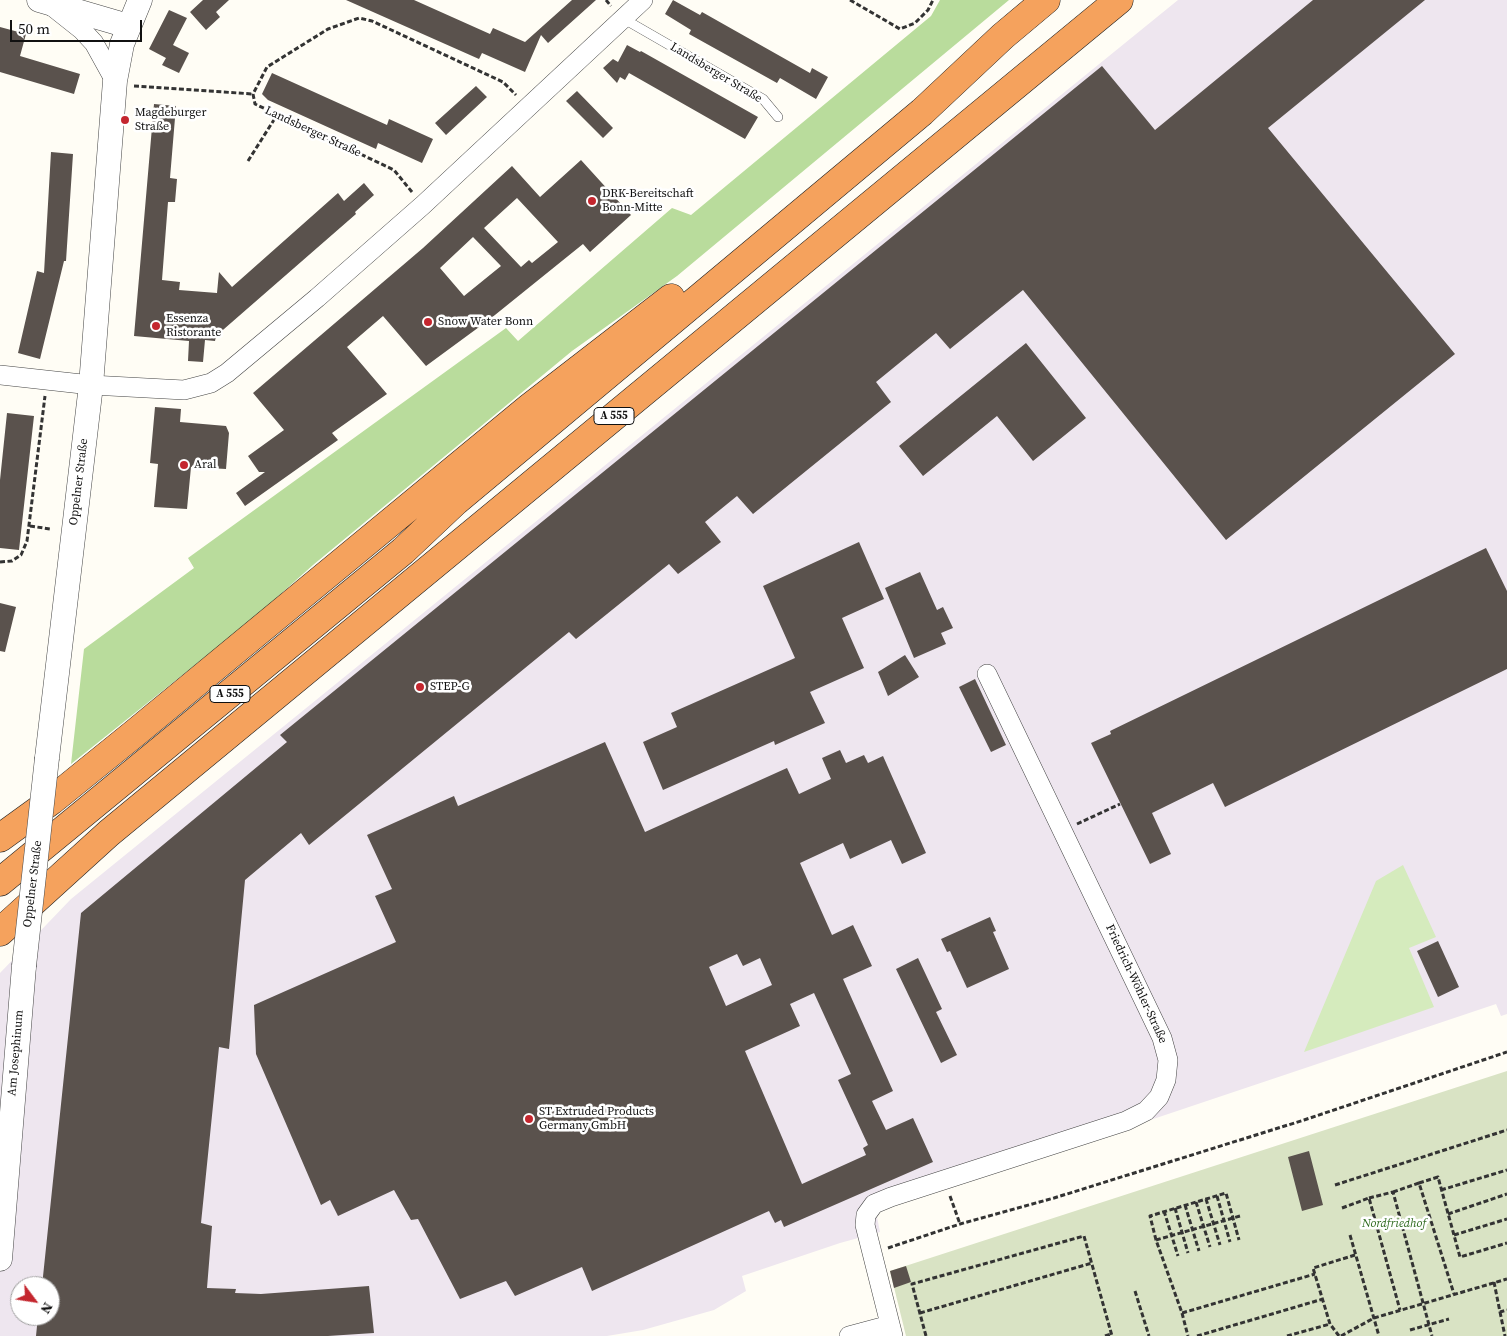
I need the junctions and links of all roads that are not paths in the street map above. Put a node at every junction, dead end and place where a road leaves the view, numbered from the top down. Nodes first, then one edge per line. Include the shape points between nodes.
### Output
1 (73, 0) edge
2 (140, 0) edge
3 (643, 0) edge
4 (1046, 0) edge
5 (1119, 0) edge
6 (43, 1) edge
7 (624, 19) junction
8 (128, 26) junction
9 (1003, 36) junction
10 (123, 83) junction
11 (778, 117) dead end
12 (0, 375) edge
13 (91, 386) junction
14 (456, 500) junction
15 (987, 674) dead end
16 (110, 833) junction
17 (0, 838) edge
18 (0, 851) edge
19 (0, 882) edge
20 (0, 914) edge
21 (0, 932) edge
22 (24, 966) joint
23 (0, 1259) edge
24 (892, 1331) edge
25 (849, 1336) edge

1 - 6 street
2 - 8 street, Oppelner Straße
3 - 7 street
4 - 9 highway, A 555
5 - 16 highway, A 555
6 - 8 street
6 - 10 street via 82,30
7 - 11 lane, Landsberger Straße via 764,99
7 - 13 street via 423,205 227,373 211,383 184,390
8 - 10 street, Oppelner Straße via 119,54
9 - 14 highway, A 555 via 922,112
9 - 17 highway via 965,55 679,292 530,407 51,801
10 - 13 street, Oppelner Straße
12 - 13 street
13 - 22 street, Oppelner Straße, bridge
14 - 18 highway via 428,516 272,645
14 - 19 highway, A 555 via 343,602
15 - 24 street, Friedrich-Wöhler-Straße via 1162,1038 1168,1060 1166,1080 1159,1097 1146,1111 1126,1120 874,1204 866,1215 865,1226
16 - 20 highway, A 555
16 - 21 highway
22 - 23 street, Am Josephinum
24 - 25 street, Friedrich-Wöhler-Straße

